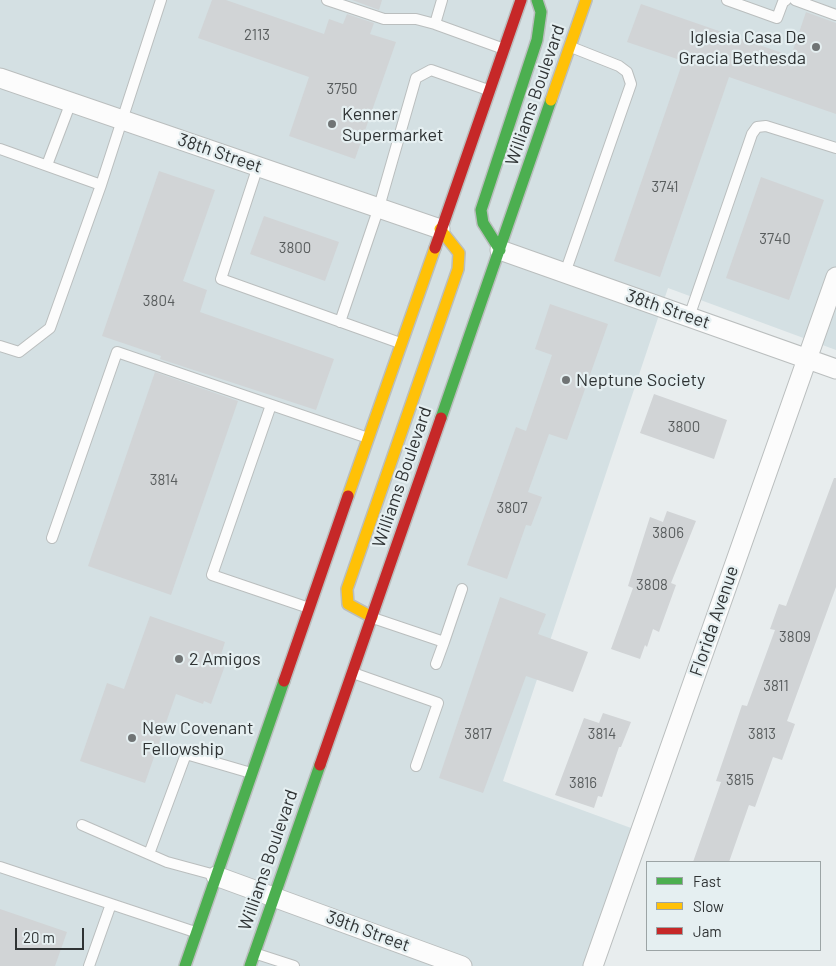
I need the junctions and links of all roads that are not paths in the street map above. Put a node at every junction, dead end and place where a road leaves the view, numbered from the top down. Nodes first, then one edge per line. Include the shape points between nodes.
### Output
1 (161, 0) edge
2 (327, 0) edge
3 (442, 0) edge
4 (521, 0) edge
5 (537, 0) edge
6 (586, 0) edge
7 (727, 0) edge
8 (786, 0) edge
9 (795, 0) edge
10 (836, 14) edge
11 (435, 24) junction
12 (570, 46) junction
13 (504, 49) junction
14 (0, 78) edge
15 (489, 90) junction
16 (71, 102) junction
17 (122, 119) junction
18 (0, 148) edge
19 (836, 148) edge
20 (47, 166) junction
21 (258, 166) junction
22 (101, 185) junction
23 (379, 207) junction
24 (440, 229) junction
25 (500, 250) junction
26 (565, 273) junction
27 (836, 277) edge
28 (689, 317) junction
29 (340, 322) junction
30 (400, 343) junction
31 (0, 346) edge
32 (807, 359) junction
33 (836, 369) edge
34 (272, 404) junction
35 (368, 438) junction
36 (52, 538) dead end
37 (462, 589) dead end
38 (309, 608) junction
39 (372, 617) junction
40 (444, 642) junction
41 (436, 664) dead end
42 (352, 672) junction
43 (416, 766) dead end
44 (252, 774) junction
45 (82, 825) dead end
46 (149, 854) junction
47 (0, 867) edge
48 (216, 876) junction
49 (274, 896) junction
50 (110, 904) junction
51 (196, 933) junction
52 (254, 953) junction
53 (89, 966) edge
54 (184, 966) edge
55 (250, 966) edge
56 (294, 966) edge
57 (462, 966) edge
58 (593, 966) edge

1 - 17 lane
2 - 11 lane via 384,19 416,19
3 - 11 lane
4 - 13 main road
5 - 25 main road via 541,12 537,40 481,210 483,223
6 - 12 main road, Williams Boulevard
7 - 8 lane via 777,18
9 - 10 lane
11 - 13 lane
12 - 25 main road, Williams Boulevard
12 - 26 lane via 619,66 627,72 631,84
13 - 15 main road
14 - 16 street, 38th Street
15 - 23 lane via 431,70 416,78
15 - 24 main road
16 - 17 street, 38th Street
16 - 20 lane
17 - 21 street, 38th Street
17 - 22 lane
18 - 20 lane
19 - 28 lane via 766,126 757,127
20 - 22 lane
21 - 23 street, 38th Street
21 - 29 lane via 221,279
22 - 31 lane via 50,328 19,352
23 - 24 street, 38th Street
23 - 29 lane
24 - 30 main road
24 - 39 main road via 459,253 458,269 347,589 348,604
25 - 26 street, 38th Street
25 - 39 main road, Williams Boulevard
26 - 28 street, 38th Street
27 - 32 street, Florida Avenue
28 - 32 street, 38th Street
29 - 30 lane
30 - 35 main road
32 - 33 street, 38th Street
32 - 58 street, Florida Avenue
34 - 35 lane
34 - 36 lane via 117,352
34 - 38 lane via 212,575
35 - 38 main road
37 - 40 lane
38 - 44 main road
39 - 40 lane
39 - 42 main road, Williams Boulevard
40 - 41 lane
42 - 43 lane via 438,703
42 - 49 main road, Williams Boulevard
44 - 46 lane via 186,754
44 - 48 main road
45 - 46 lane
46 - 48 lane
47 - 50 lane
48 - 49 street, 39th Street
48 - 51 main road
49 - 52 main road, Williams Boulevard
49 - 57 street, 39th Street
50 - 51 lane
50 - 53 lane
51 - 54 main road
52 - 55 main road, Williams Boulevard
52 - 56 lane

